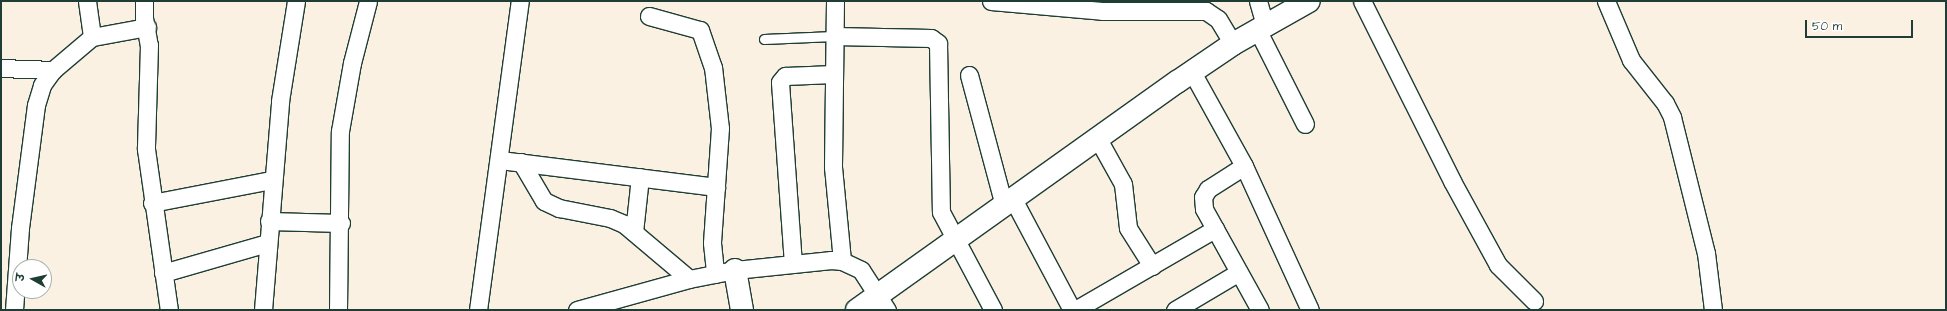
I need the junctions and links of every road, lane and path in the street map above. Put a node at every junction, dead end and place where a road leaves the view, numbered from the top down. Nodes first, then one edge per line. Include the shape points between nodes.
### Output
1 (87, 1) edge
2 (144, 1) edge
3 (296, 1) edge
4 (368, 1) edge
5 (520, 1) edge
6 (836, 1) edge
7 (991, 1) edge
8 (1258, 1) edge
9 (1310, 1) edge
10 (1362, 1) edge
11 (1606, 1) edge
12 (1055, 4) edge
13 (1124, 6) edge
14 (1211, 7) edge
15 (649, 16) dead end
16 (147, 26) junction
17 (1261, 29) junction
18 (92, 36) junction
19 (834, 36) junction
20 (764, 39) dead end
21 (1233, 44) junction
22 (1, 68) edge
23 (53, 70) junction
24 (1192, 72) junction
25 (834, 74) junction
26 (969, 75) dead end
27 (1304, 124) dead end
28 (1098, 139) junction
29 (500, 160) junction
30 (521, 162) junction
31 (1244, 166) junction
32 (640, 177) junction
33 (272, 180) junction
34 (716, 187) junction
35 (152, 203) junction
36 (1009, 203) junction
37 (269, 221) junction
38 (341, 223) junction
39 (1215, 229) junction
40 (634, 232) junction
41 (955, 241) junction
42 (267, 243) junction
43 (842, 261) junction
44 (792, 264) junction
45 (1152, 266) junction
46 (734, 271) junction
47 (1238, 272) junction
48 (162, 273) junction
49 (689, 279) junction
50 (1534, 301) dead end
51 (883, 302) edge
52 (14, 310) edge
53 (169, 310) edge
54 (263, 310) edge
55 (338, 310) edge
56 (478, 310) edge
57 (577, 310) edge
58 (742, 310) edge
59 (857, 310) edge
60 (993, 310) edge
61 (1073, 310) edge
62 (1175, 310) edge
63 (1260, 310) edge
64 (1310, 310) edge
65 (1713, 310) edge

1 - 18 street
2 - 16 street
3 - 33 street via 286,53
4 - 38 street via 353,56 340,131
5 - 29 street
6 - 19 street
7 - 12 street
8 - 17 street
9 - 17 main road
10 - 50 street via 1452,181 1498,264
11 - 65 street via 1631,60 1666,103 1672,117 1706,253
12 - 13 street
13 - 14 street
14 - 21 street
15 - 34 street via 695,28 704,36 713,67 719,110
16 - 18 street
16 - 35 street via 149,44 146,142
17 - 21 main road
17 - 27 street
18 - 23 street
19 - 20 lane
19 - 25 street
19 - 41 street via 931,38 938,43 938,198 941,212
21 - 24 main road
22 - 23 street
23 - 52 street via 42,85 36,105 20,228
24 - 28 main road
24 - 31 street
25 - 43 street via 833,167
25 - 44 street via 785,76 780,82
26 - 36 street
28 - 36 main road
28 - 45 street via 1123,184 1128,228
29 - 30 street
29 - 56 street
30 - 32 street
30 - 40 street via 536,191 551,205 610,218
31 - 39 street via 1208,189 1203,197 1204,209
31 - 64 street
32 - 34 street
32 - 40 street
33 - 35 street
33 - 37 street
34 - 46 street via 712,243
35 - 48 street
36 - 41 main road
36 - 61 street
37 - 38 street
37 - 42 street
38 - 55 street
39 - 45 street
39 - 47 street
40 - 49 street
41 - 51 main road
41 - 60 street
42 - 48 street
42 - 54 street
43 - 44 street
43 - 51 street via 861,270
44 - 46 street
45 - 61 street
46 - 49 street
46 - 58 main road
47 - 62 street
47 - 63 street
48 - 53 street
49 - 57 street
51 - 59 main road

